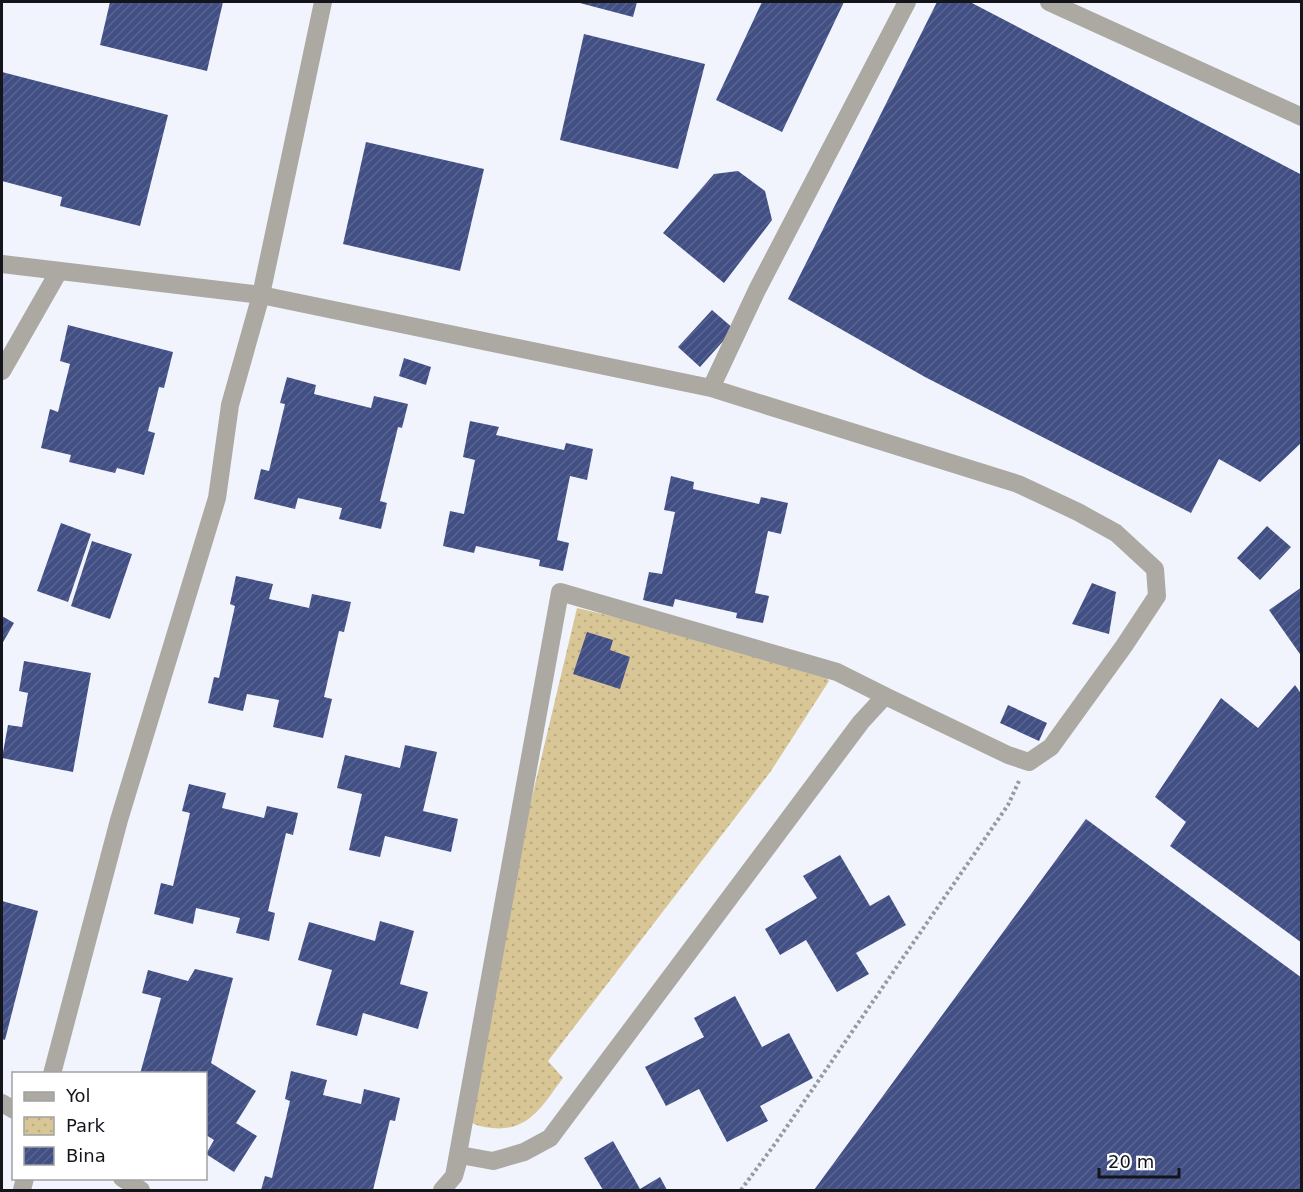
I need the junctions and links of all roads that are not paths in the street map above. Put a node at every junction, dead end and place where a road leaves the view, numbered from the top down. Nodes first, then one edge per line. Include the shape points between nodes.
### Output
1 (323, 2) edge
2 (907, 2) edge
3 (1049, 2) edge
4 (1302, 117) edge
5 (2, 264) edge
6 (59, 271) junction
7 (261, 295) junction
8 (2, 371) edge
9 (711, 388) junction
10 (885, 696) junction
11 (53, 1072) edge
12 (454, 1176) junction
13 (124, 1180) edge
14 (141, 1191) edge
15 (442, 1191) edge

1 - 7 street
2 - 9 street via 757,290
3 - 4 street
5 - 6 street
6 - 7 street
6 - 8 street
7 - 9 street
7 - 11 street via 230,405 217,498 119,820
9 - 10 street via 1018,484 1116,533 1155,569 1157,596 1051,747 1029,762
10 - 12 street via 550,1138 524,1152 493,1161 460,1155
10 - 12 street via 837,672 560,592
12 - 15 street
13 - 14 street

